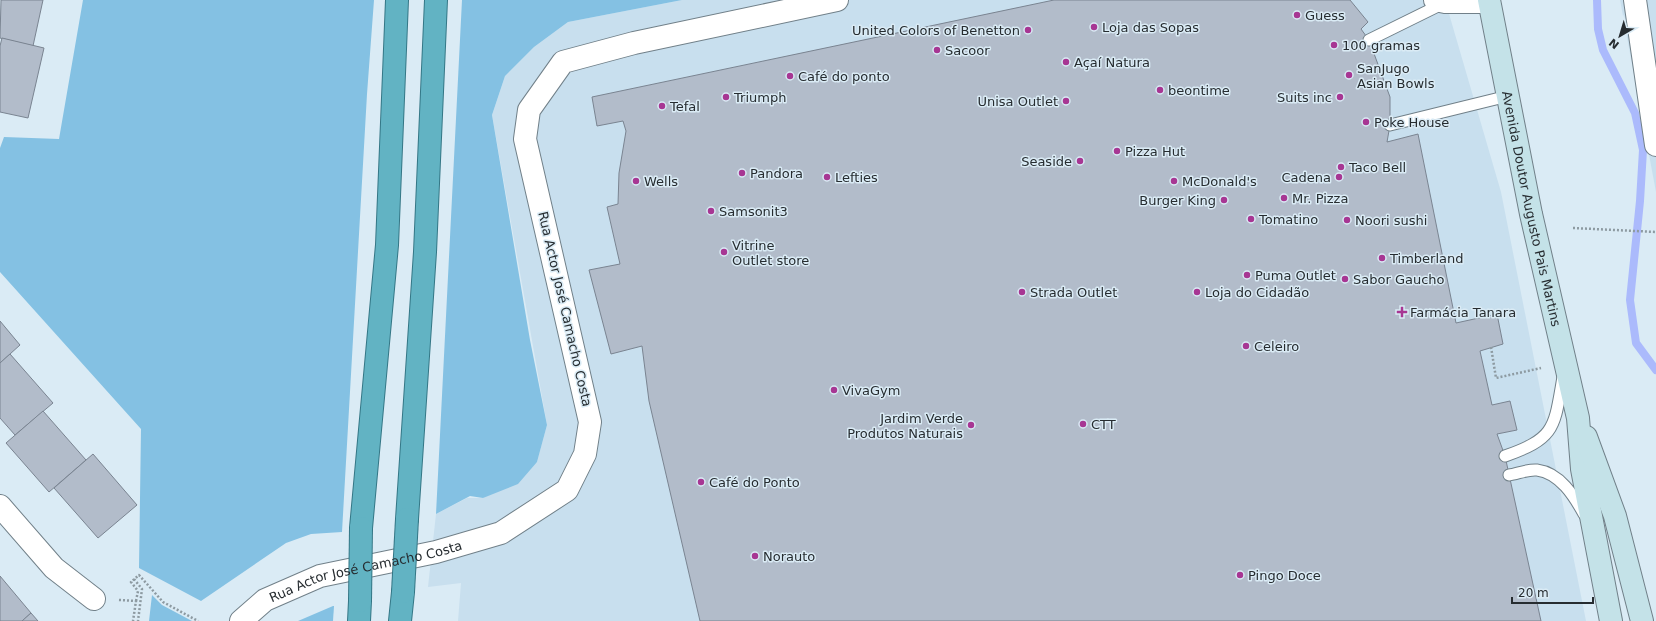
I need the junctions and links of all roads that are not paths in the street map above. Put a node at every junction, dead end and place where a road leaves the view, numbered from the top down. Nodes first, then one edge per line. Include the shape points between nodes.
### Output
1 (397, 0) edge
2 (436, 0) edge
3 (837, 0) edge
4 (1635, 0) edge
5 (1440, 1) edge
6 (1489, 1) edge
7 (1369, 40) dead end
8 (1508, 96) junction
9 (1390, 125) dead end
10 (1656, 145) edge
11 (1565, 363) junction
12 (1578, 418) junction
13 (1505, 456) dead end
14 (1509, 476) dead end
15 (0, 506) edge
16 (1593, 530) junction
17 (94, 599) road end
18 (360, 611) edge
19 (242, 621) edge
20 (400, 621) edge
21 (1611, 621) edge
22 (1642, 621) edge

1 - 18 highway, bridge via 387,245 361,528
2 - 20 highway, bridge via 425,252
3 - 19 street, Rua Actor José Camacho Costa via 634,43 563,62 529,110 526,139 590,422 585,454 567,490 501,533 436,552 320,576 265,600
4 - 10 street
5 - 6 street
5 - 7 lane
6 - 8 main road, Avenida Doutor Augusto Pais Martins
8 - 9 lane
8 - 11 main road, Avenida Doutor Augusto Pais Martins
11 - 12 main road, Avenida Doutor Augusto Pais Martins
11 - 13 lane via 1556,413 1544,438 1529,448
12 - 16 main road, Avenida Doutor Augusto Pais Martins via 1582,469
12 - 22 main road, Avenida Doutor Augusto Pais Martins via 1615,516
14 - 16 lane via 1535,470 1547,473 1573,494
15 - 17 street via 54,568
16 - 21 main road, Avenida Doutor Augusto Pais Martins

